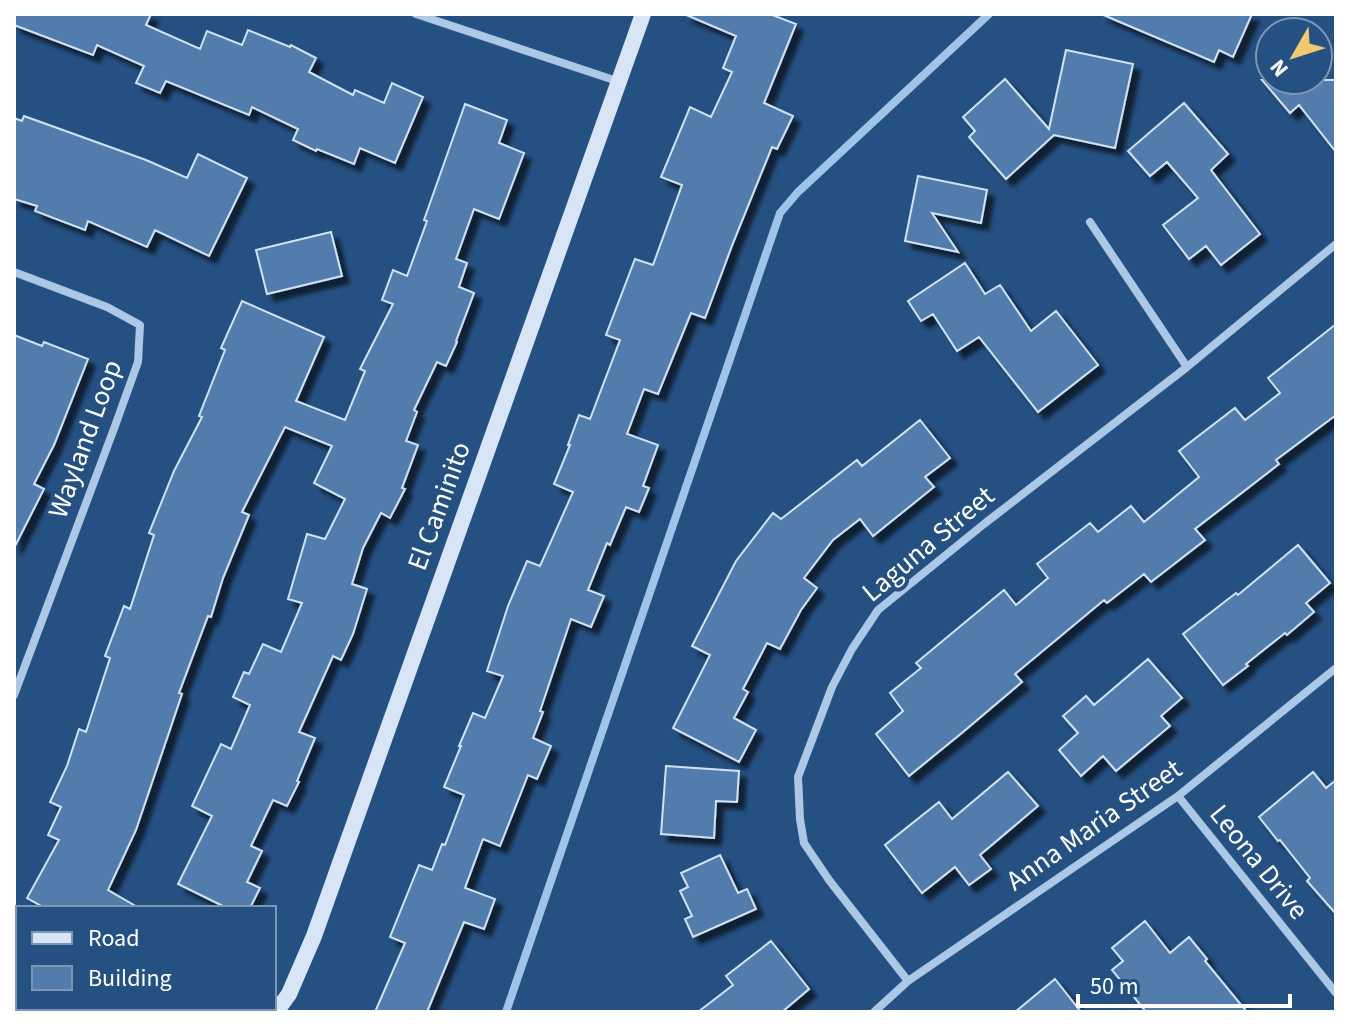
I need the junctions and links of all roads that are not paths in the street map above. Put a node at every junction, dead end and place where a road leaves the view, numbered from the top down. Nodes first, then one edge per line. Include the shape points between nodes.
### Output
1 (416, 14) edge
2 (643, 14) edge
3 (617, 81) junction
4 (1090, 222) dead end
5 (1336, 244) edge
6 (14, 272) edge
7 (1187, 367) junction
8 (1336, 668) edge
9 (14, 695) edge
10 (1178, 796) junction
11 (908, 981) junction
12 (1336, 993) edge
13 (276, 1012) edge
14 (874, 1012) edge

1 - 3 street
2 - 3 street, El Caminito
3 - 13 street, El Caminito via 319,922
4 - 7 street
5 - 7 street, Laguna Street
6 - 9 street, Wayland Loop via 140,325 138,362
7 - 11 street, Laguna Street via 878,610 832,687 798,777 804,843
8 - 10 street, Anna Maria Street
10 - 11 street, Anna Maria Street
10 - 12 street, Leona Drive
11 - 14 street, Anna Maria Street

